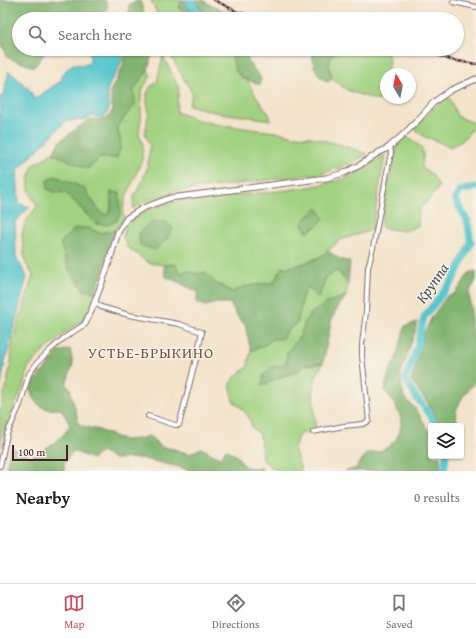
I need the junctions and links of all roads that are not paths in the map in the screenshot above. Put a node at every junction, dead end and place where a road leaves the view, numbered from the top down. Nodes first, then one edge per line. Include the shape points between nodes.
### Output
1 (453, 2) dead end
2 (476, 7) edge
3 (475, 80) edge
4 (390, 146) junction
5 (95, 302) junction
6 (85, 324) joint
7 (148, 416) dead end
8 (313, 432) dead end
9 (0, 466) edge

1 - 2 street
3 - 4 street via 451,90 434,102
4 - 5 street via 360,165 326,178 170,198 143,208 127,218 118,232
4 - 8 street via 391,153 368,268 362,344 369,421
5 - 6 street
5 - 7 street via 101,307 129,315 179,324 202,332 179,425
6 - 9 street via 64,338 29,374 20,405 7,434

